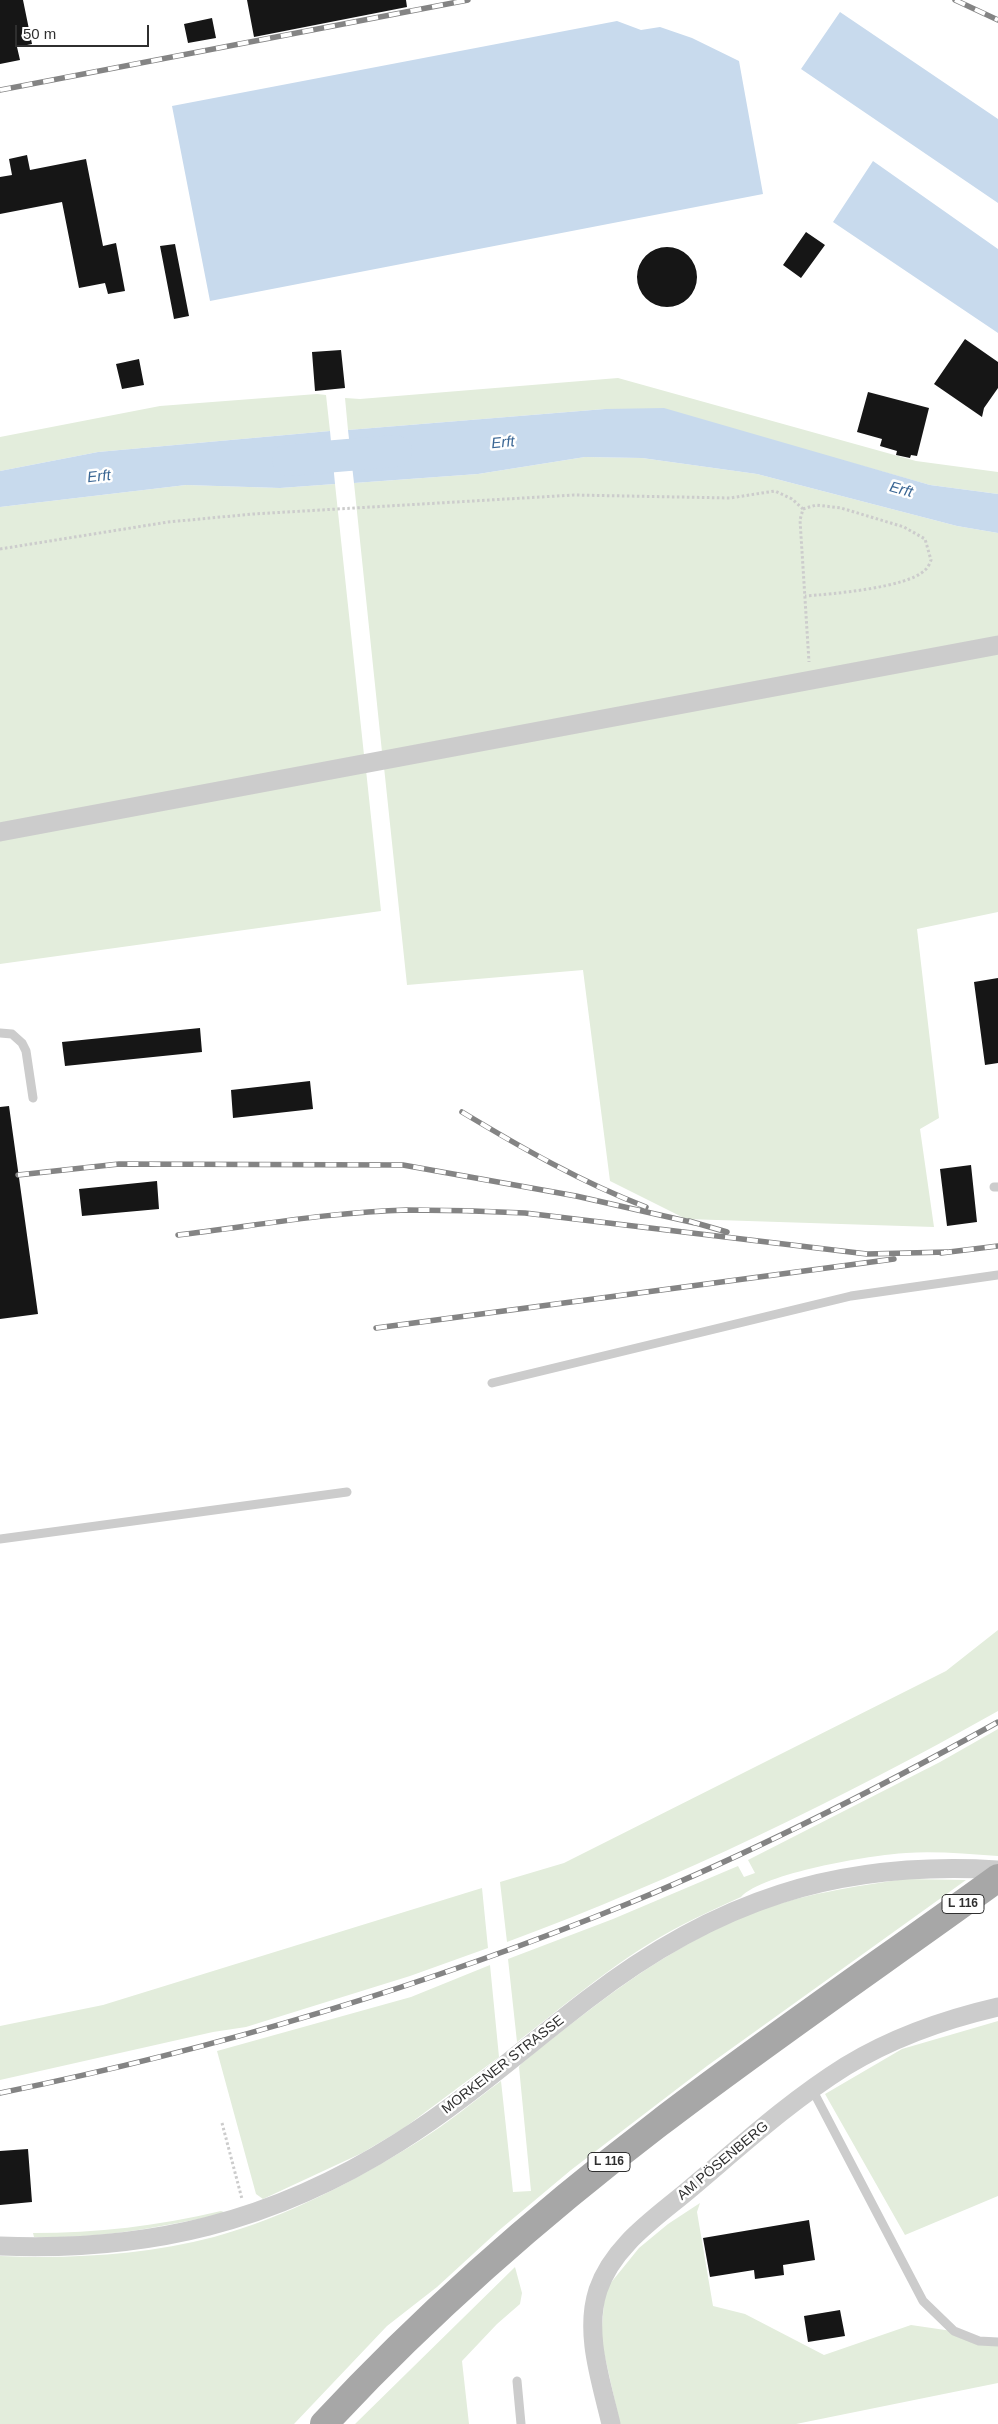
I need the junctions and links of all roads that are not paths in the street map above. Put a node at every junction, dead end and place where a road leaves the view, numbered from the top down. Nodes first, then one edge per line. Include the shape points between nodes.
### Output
1 (998, 645) edge
2 (0, 832) edge
3 (0, 1033) edge
4 (33, 1098) dead end
5 (998, 1275) edge
6 (492, 1384) dead end
7 (347, 1492) dead end
8 (0, 1539) edge
9 (998, 1870) edge
10 (998, 1878) edge
11 (998, 2008) edge
12 (812, 2089) junction
13 (0, 2246) edge
14 (998, 2342) edge
15 (517, 2381) dead end
16 (324, 2424) edge
17 (521, 2424) edge
18 (611, 2424) edge

1 - 2 street
3 - 4 lane via 12,1034 24,1046
5 - 6 lane via 851,1296
7 - 8 lane
9 - 13 street, MORKENER STRASSE via 926,1868 871,1872 799,1887 735,1910 681,1937 624,1972 483,2082 399,2142 318,2186 247,2216 180,2234 133,2242 71,2247
10 - 16 main road, L 116 via 702,2091 588,2179 457,2290
11 - 12 street, AM PÖSENBERG via 914,2033 848,2065
12 - 14 lane via 923,2301 954,2331 978,2341
12 - 18 street, AM PÖSENBERG via 638,2233 612,2262 599,2289 592,2325
15 - 17 lane

